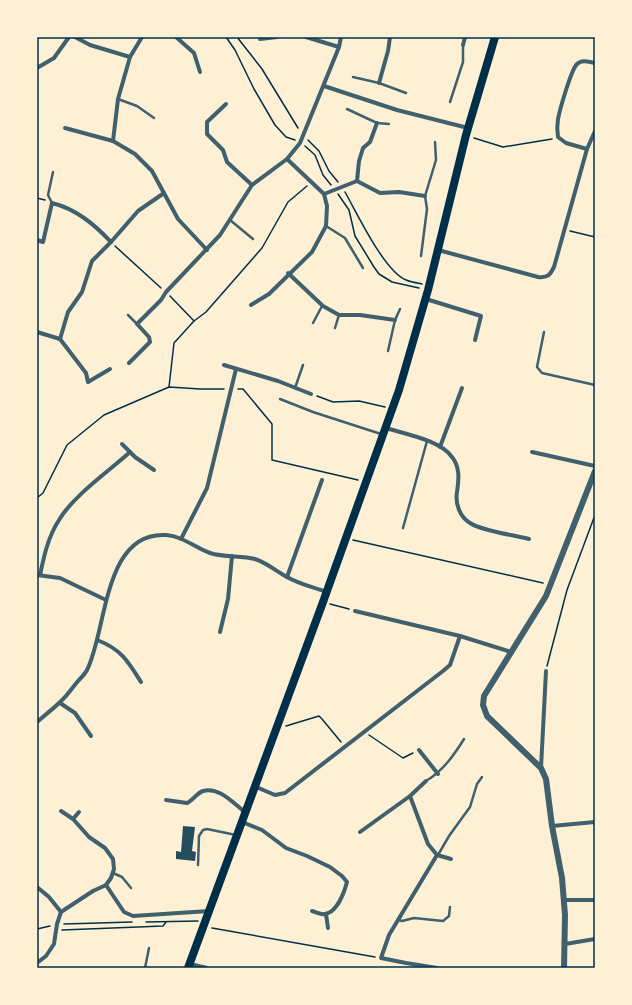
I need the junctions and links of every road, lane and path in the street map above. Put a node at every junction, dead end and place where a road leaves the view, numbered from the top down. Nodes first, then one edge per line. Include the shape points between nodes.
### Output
1 (70, 37) edge
2 (75, 37) edge
3 (142, 37) edge
4 (176, 37) edge
5 (226, 37) edge
6 (237, 37) edge
7 (260, 37) edge
8 (277, 37) edge
9 (306, 37) edge
10 (341, 37) edge
11 (390, 37) edge
12 (465, 37) edge
13 (495, 37) edge
14 (463, 44) joint
15 (339, 47) junction
16 (130, 57) junction
17 (595, 63) edge
18 (37, 68) edge
19 (200, 72) dead end
20 (353, 77) dead end
21 (379, 83) junction
22 (324, 86) junction
23 (406, 93) dead end
24 (118, 99) junction
25 (450, 102) dead end
26 (226, 104) dead end
27 (347, 109) dead end
28 (154, 118) dead end
29 (377, 123) junction
30 (389, 124) dead end
31 (65, 128) dead end
32 (595, 131) edge
33 (467, 132) junction
34 (303, 136) junction
35 (558, 138) junction
36 (113, 141) junction
37 (300, 142) junction
38 (435, 142) dead end
39 (587, 149) junction
40 (288, 159) junction
41 (53, 172) dead end
42 (357, 181) junction
43 (312, 182) junction
44 (252, 185) junction
45 (342, 187) junction
46 (336, 190) junction
47 (164, 194) junction
48 (324, 194) junction
49 (425, 196) junction
50 (52, 203) junction
51 (230, 220) junction
52 (326, 226) junction
53 (564, 230) junction
54 (595, 237) edge
55 (253, 239) dead end
56 (37, 240) edge
57 (111, 242) junction
58 (207, 250) junction
59 (438, 250) junction
60 (421, 256) dead end
61 (363, 268) dead end
62 (288, 273) junction
63 (429, 287) junction
64 (166, 292) junction
65 (426, 299) junction
66 (251, 305) dead end
67 (322, 306) junction
68 (400, 309) dead end
69 (128, 315) dead end
70 (339, 315) junction
71 (395, 320) junction
72 (194, 321) junction
73 (313, 322) dead end
74 (137, 324) junction
75 (335, 328) dead end
76 (37, 332) edge
77 (544, 332) dead end
78 (60, 339) junction
79 (475, 340) dead end
80 (388, 351) dead end
81 (129, 363) dead end
82 (224, 365) dead end
83 (303, 365) dead end
84 (110, 369) dead end
85 (236, 369) junction
86 (595, 385) edge
87 (169, 387) junction
88 (295, 388) junction
89 (462, 388) dead end
90 (231, 389) junction
91 (311, 394) joint
92 (280, 399) dead end
93 (392, 409) junction
94 (384, 431) junction
95 (427, 441) junction
96 (122, 444) dead end
97 (440, 447) junction
98 (130, 452) junction
99 (532, 452) dead end
100 (595, 466) edge
101 (154, 470) dead end
102 (595, 471) edge
103 (322, 480) dead end
104 (366, 482) junction
105 (37, 498) edge
106 (595, 516) edge
107 (403, 528) dead end
108 (182, 539) junction
109 (346, 539) junction
110 (529, 539) dead end
111 (232, 556) junction
112 (39, 575) edge
113 (287, 577) junction
114 (550, 585) junction
115 (327, 592) junction
116 (106, 600) junction
117 (323, 602) junction
118 (355, 611) joint
119 (220, 632) dead end
120 (460, 636) junction
121 (97, 640) junction
122 (511, 652) junction
123 (546, 672) joint
124 (141, 682) dead end
125 (60, 702) junction
126 (37, 722) edge
127 (276, 728) junction
128 (364, 732) junction
129 (91, 736) dead end
130 (464, 739) dead end
131 (345, 747) junction
132 (419, 750) joint
133 (541, 768) junction
134 (438, 774) junction
135 (482, 777) dead end
136 (426, 781) joint
137 (254, 786) junction
138 (410, 796) junction
139 (166, 800) dead end
140 (61, 812) dead end
141 (79, 812) dead end
142 (245, 812) junction
143 (73, 819) junction
144 (242, 822) junction
145 (595, 822) edge
146 (552, 826) junction
147 (360, 832) dead end
148 (237, 835) junction
149 (437, 855) junction
150 (451, 859) dead end
151 (198, 864) dead end
152 (113, 873) junction
153 (106, 885) junction
154 (37, 887) edge
155 (131, 888) dead end
156 (564, 900) junction
157 (595, 900) edge
158 (450, 907) dead end
159 (209, 911) junction
160 (312, 911) dead end
161 (61, 912) junction
162 (326, 914) junction
163 (398, 919) junction
164 (135, 922) dead end
165 (143, 922) dead end
166 (166, 922) junction
167 (57, 924) junction
168 (205, 924) junction
169 (328, 928) dead end
170 (37, 929) edge
171 (56, 930) junction
172 (595, 939) edge
173 (564, 944) junction
174 (149, 948) dead end
175 (381, 958) junction
176 (37, 963) edge
177 (189, 966) edge
178 (405, 966) edge
179 (145, 968) edge
180 (207, 968) edge
181 (437, 968) edge
182 (564, 968) edge

1 - 18 street via 54,58
2 - 16 street via 90,45
3 - 16 street
4 - 19 street via 194,53
5 - 37 path via 276,125 286,137
6 - 34 path via 262,69
7 - 8 street
9 - 15 street
10 - 15 street
11 - 21 street
12 - 14 street
13 - 33 main road
14 - 25 lane via 463,62
15 - 22 street
16 - 24 street
17 - 35 street via 583,60 572,71 558,118
20 - 21 lane
21 - 23 lane
22 - 33 street
22 - 34 street
24 - 28 lane via 137,106
24 - 36 street
26 - 44 street via 207,122 207,134 223,150 227,162
27 - 29 lane
29 - 30 lane
29 - 42 street via 370,142 363,148
31 - 36 street
32 - 39 street
33 - 35 path via 503,147
33 - 59 main road
34 - 37 street
34 - 45 path via 319,151 329,171
35 - 39 street
36 - 47 street via 139,158 152,172
37 - 40 street
37 - 46 path via 315,154 323,175
38 - 49 lane via 436,160
39 - 53 street
40 - 43 street
40 - 44 street
41 - 50 lane via 48,195
42 - 45 street
42 - 49 street via 380,193 399,192
43 - 48 street
43 - 72 path via 288,202 262,248 206,312
44 - 51 street
45 - 46 street
45 - 63 path via 387,263 406,280
46 - 48 street
46 - 63 path via 349,210 355,236 379,274 392,282
47 - 57 street via 138,211
47 - 58 street via 178,219
48 - 52 street via 328,206
49 - 60 lane via 427,209
50 - 56 street via 43,242
50 - 57 street via 66,207 96,226
51 - 55 lane
51 - 58 street
52 - 61 lane via 345,238
52 - 62 street via 312,252
53 - 54 path
53 - 59 street via 554,267 546,278 538,278
57 - 64 path
57 - 78 street via 92,261 82,292 68,312
58 - 64 street
59 - 63 main road
62 - 66 street via 268,294
62 - 67 street
63 - 65 main road
64 - 72 path
64 - 74 street
65 - 79 street via 481,316
65 - 93 main road
67 - 70 street
67 - 73 lane
68 - 71 lane
69 - 74 lane
70 - 71 street
70 - 75 lane
71 - 80 lane
72 - 87 path via 174,343
74 - 81 street via 149,337 150,342
76 - 78 street
77 - 86 lane via 537,367 539,371
78 - 84 street via 86,373 88,382
82 - 85 street
83 - 88 lane
85 - 88 street
85 - 90 street
87 - 90 path
87 - 105 path via 104,415 67,445 43,493
88 - 91 street
89 - 97 street
90 - 104 path via 242,389 272,424 272,460
90 - 108 street via 207,488
91 - 93 path via 333,402 359,401
92 - 94 lane via 313,412
93 - 94 main road
94 - 95 street
94 - 104 main road
95 - 97 street
95 - 107 lane
96 - 98 street
97 - 110 street via 452,456 457,465 459,476 456,502 466,519 478,527
98 - 101 street
98 - 112 street via 65,511 53,530
99 - 100 street
102 - 114 street
103 - 113 street
104 - 109 main road
106 - 123 path via 567,590
108 - 111 street via 211,553
108 - 116 street via 154,535 142,539 133,546 122,559
109 - 114 path
109 - 115 main road
111 - 113 street via 266,564
111 - 119 street via 228,599
112 - 116 street via 65,580
113 - 115 street
114 - 122 street via 546,596
115 - 117 main road
116 - 121 street
117 - 118 path
117 - 127 main road
118 - 120 street
120 - 122 street
120 - 128 street via 450,665
121 - 124 street via 122,655
121 - 125 street via 87,670
122 - 133 street via 484,696 483,705 487,716
123 - 133 street
125 - 126 street
125 - 129 street via 75,713
127 - 131 path via 319,716
127 - 137 main road
128 - 131 street
128 - 132 path via 403,758
130 - 134 lane
131 - 137 street via 284,793 275,795
132 - 134 street
133 - 146 street via 546,779
134 - 136 lane
135 - 149 lane via 477,784 470,808
136 - 138 street
137 - 142 main road
138 - 147 street
138 - 149 street via 428,844
139 - 142 street via 187,803 203,791 212,790
140 - 143 street
141 - 143 street
142 - 144 main road
143 - 152 street via 89,837 105,848 113,859
144 - 148 main road
144 - 162 street via 262,830 286,848 307,856 342,876 347,882 344,892 335,907
145 - 146 street
146 - 156 street
148 - 151 lane via 203,830 199,836
148 - 159 main road
149 - 150 street
149 - 163 street
152 - 153 street
152 - 155 lane via 122,877
153 - 159 street via 124,912 134,916
153 - 161 street
154 - 161 street
156 - 157 street
156 - 173 street
158 - 163 lane via 449,916 443,921
159 - 168 main road
160 - 162 street
161 - 167 street
162 - 169 street
163 - 175 street
164 - 167 path
165 - 166 path
166 - 168 path
166 - 171 path via 163,926
167 - 170 path
167 - 171 street
168 - 175 path
168 - 177 main road
171 - 176 street via 54,944 46,956
172 - 173 street
173 - 182 street
174 - 179 lane
175 - 178 street
177 - 180 street
178 - 181 street

